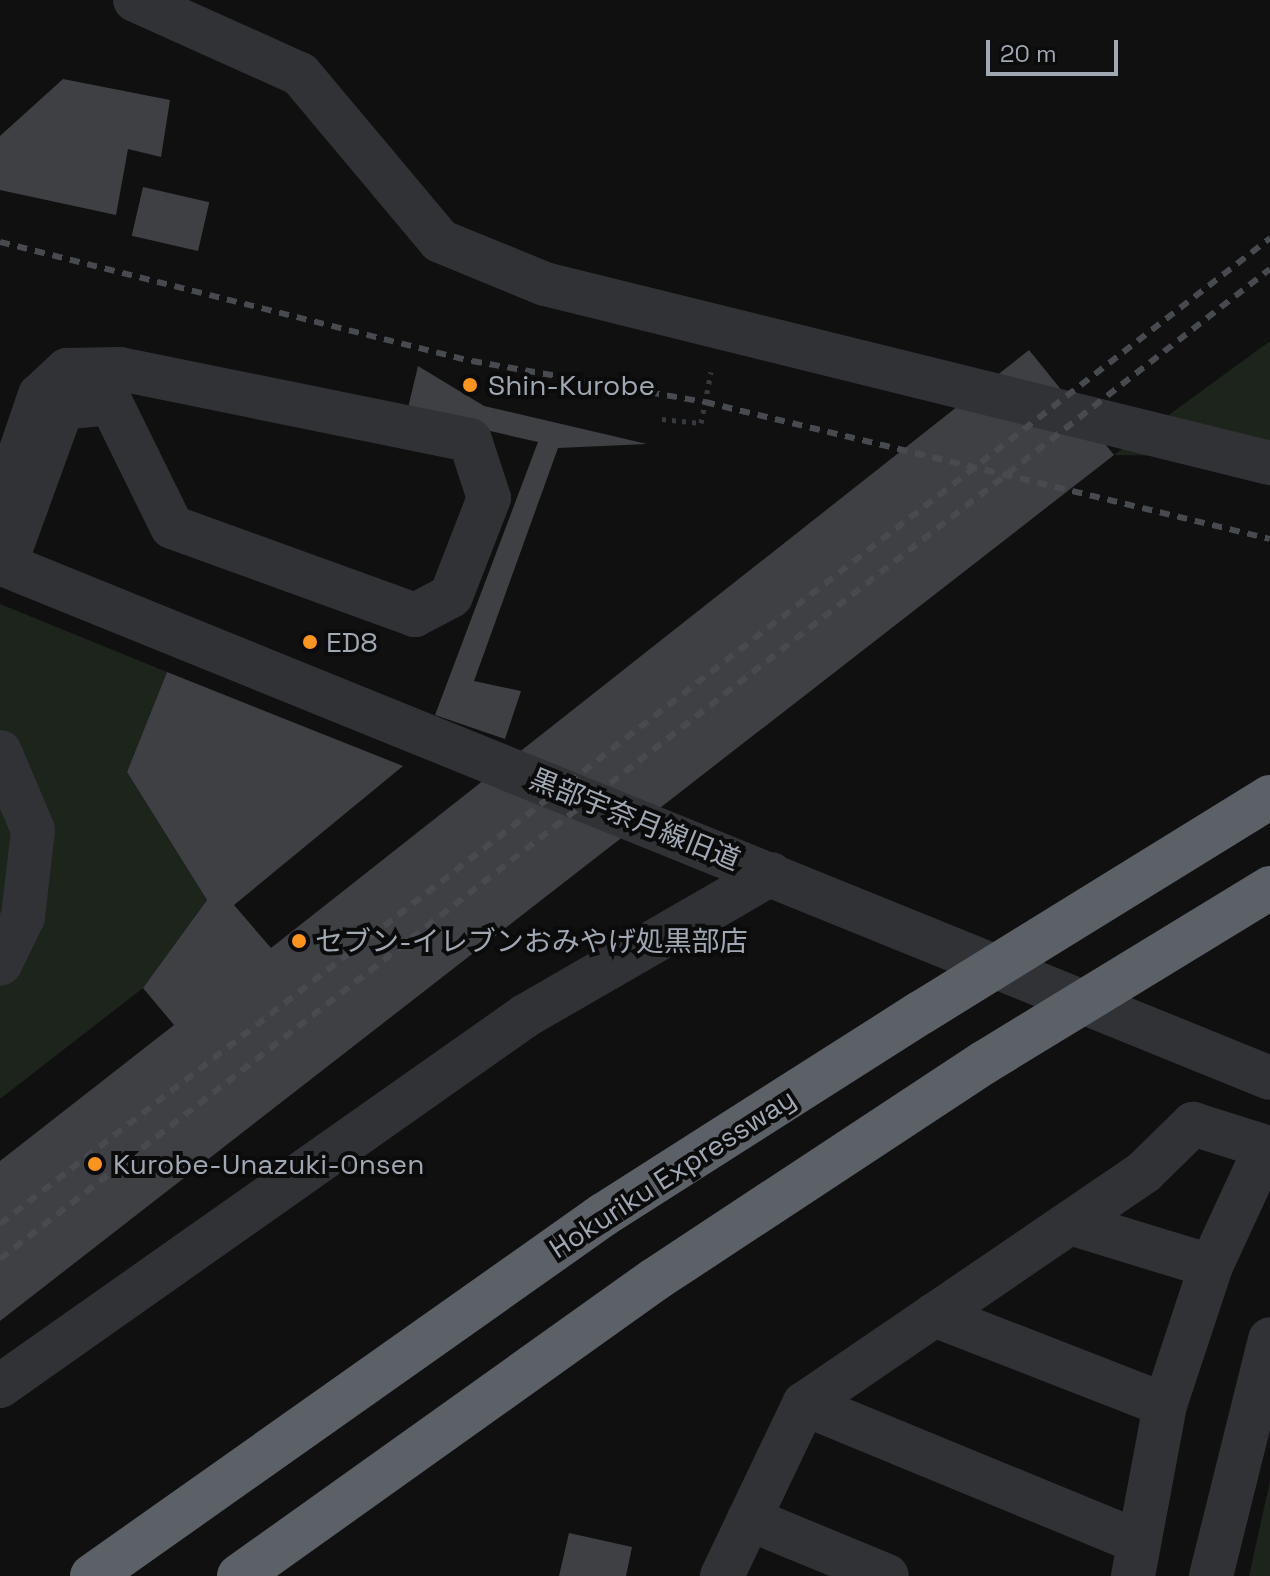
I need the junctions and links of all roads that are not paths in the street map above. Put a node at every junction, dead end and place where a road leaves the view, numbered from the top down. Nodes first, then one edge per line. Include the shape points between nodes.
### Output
1 (135, 0) edge
2 (223, 16) edge
3 (1270, 463) edge
4 (0, 511) edge
5 (3, 564) edge
6 (0, 752) edge
7 (1270, 797) edge
8 (771, 874) junction
9 (1270, 888) edge
10 (0, 964) edge
11 (1270, 1078) edge
12 (1070, 1223) junction
13 (1211, 1266) junction
14 (934, 1315) junction
15 (1270, 1339) edge
16 (0, 1386) edge
17 (804, 1404) junction
18 (1165, 1405) junction
19 (749, 1519) junction
20 (1135, 1559) edge
21 (92, 1576) edge
22 (239, 1576) edge
23 (722, 1576) edge
24 (887, 1576) edge
25 (1211, 1576) edge

1 - 2 street
2 - 3 street via 300,74 440,241 545,284
4 - 5 street via 40,395 67,370 120,369 470,440 489,498 451,596 415,615 172,527 111,403 62,408
5 - 8 street, 黒部宇奈月線旧道
6 - 10 street via 33,830 23,917
7 - 21 highway, Hokuriku Expressway, bridge via 603,1215
8 - 11 street, 黒部宇奈月線旧道
8 - 16 street via 525,1016
9 - 22 highway, bridge via 985,1062 654,1280
12 - 13 street
12 - 13 street via 1144,1172 1193,1124 1266,1147
12 - 14 street
13 - 18 street
14 - 17 street
14 - 18 street
15 - 25 street
17 - 19 street
17 - 20 street
18 - 20 street
19 - 23 street
19 - 24 street

